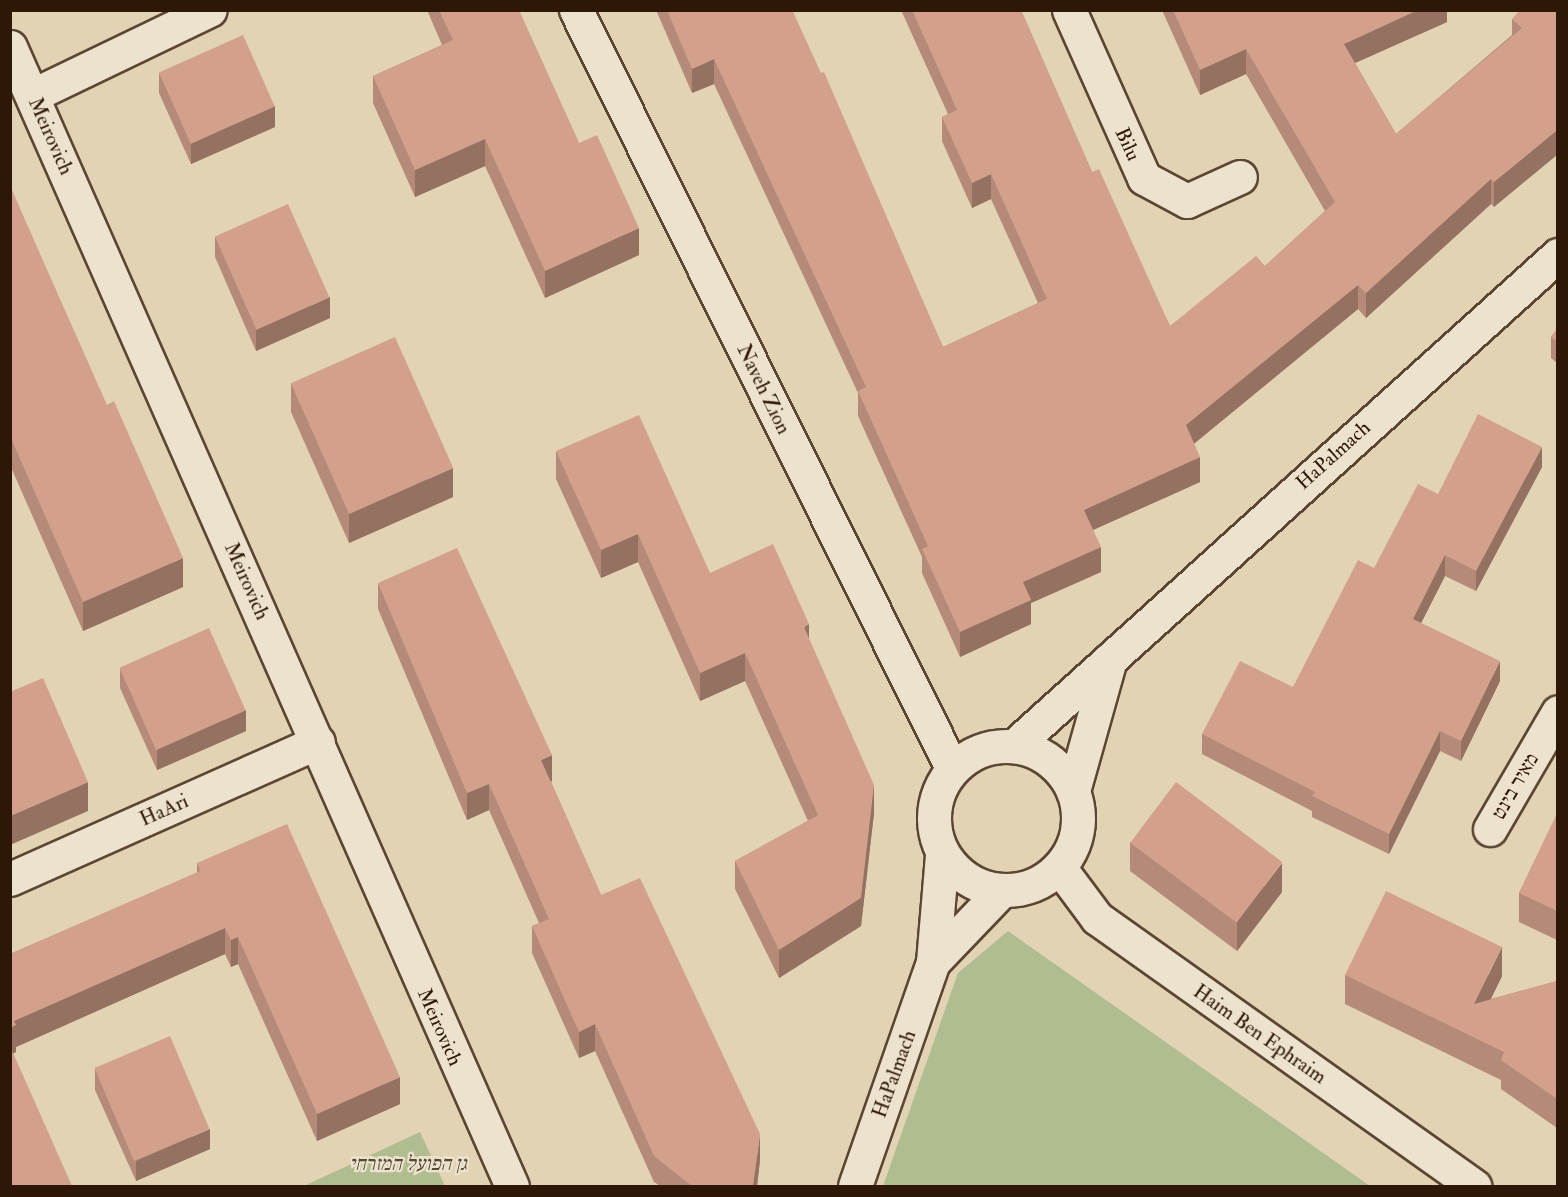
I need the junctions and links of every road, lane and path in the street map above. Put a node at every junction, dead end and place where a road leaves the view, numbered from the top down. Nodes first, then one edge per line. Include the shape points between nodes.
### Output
1 (210, 10) edge
2 (576, 10) edge
3 (1069, 10) edge
4 (10, 47) edge
5 (33, 95) junction
6 (1240, 177) dead end
7 (1557, 255) edge
8 (1110, 659) junction
9 (1557, 712) edge
10 (318, 742) junction
11 (1014, 746) junction
12 (952, 768) junction
13 (1073, 790) junction
14 (1490, 829) dead end
15 (942, 854) junction
16 (1059, 867) junction
17 (10, 879) edge
18 (1001, 891) junction
19 (933, 962) junction
20 (479, 1116) junction
21 (512, 1186) edge
22 (535, 1186) edge
23 (855, 1186) edge
24 (1474, 1186) edge

1 - 5 street
2 - 12 street, Naveh Zion
3 - 6 street, Bilu via 1144,178 1187,201
4 - 5 street, Meirovich
5 - 10 street, Meirovich
7 - 8 street, HaPalmach
8 - 11 street, HaPalmach
8 - 13 street, HaPalmach
9 - 14 street, מאיר בינט
10 - 17 street, HaAri
10 - 20 street, Meirovich
11 - 12 street, HaPalmach via 991,747
11 - 13 street, HaPalmach via 1050,760
12 - 15 street, HaPalmach via 933,810 934,832
13 - 16 street, HaPalmach via 1078,810 1077,831
15 - 18 street, HaPalmach via 958,872 978,885
15 - 19 street, HaPalmach
16 - 18 street, HaPalmach via 1023,889
16 - 24 street, Haim Ben Ephraim via 1097,918
18 - 19 street, HaPalmach
19 - 23 street, HaPalmach
20 - 21 street, Meirovich
20 - 22 street, Meirovich

